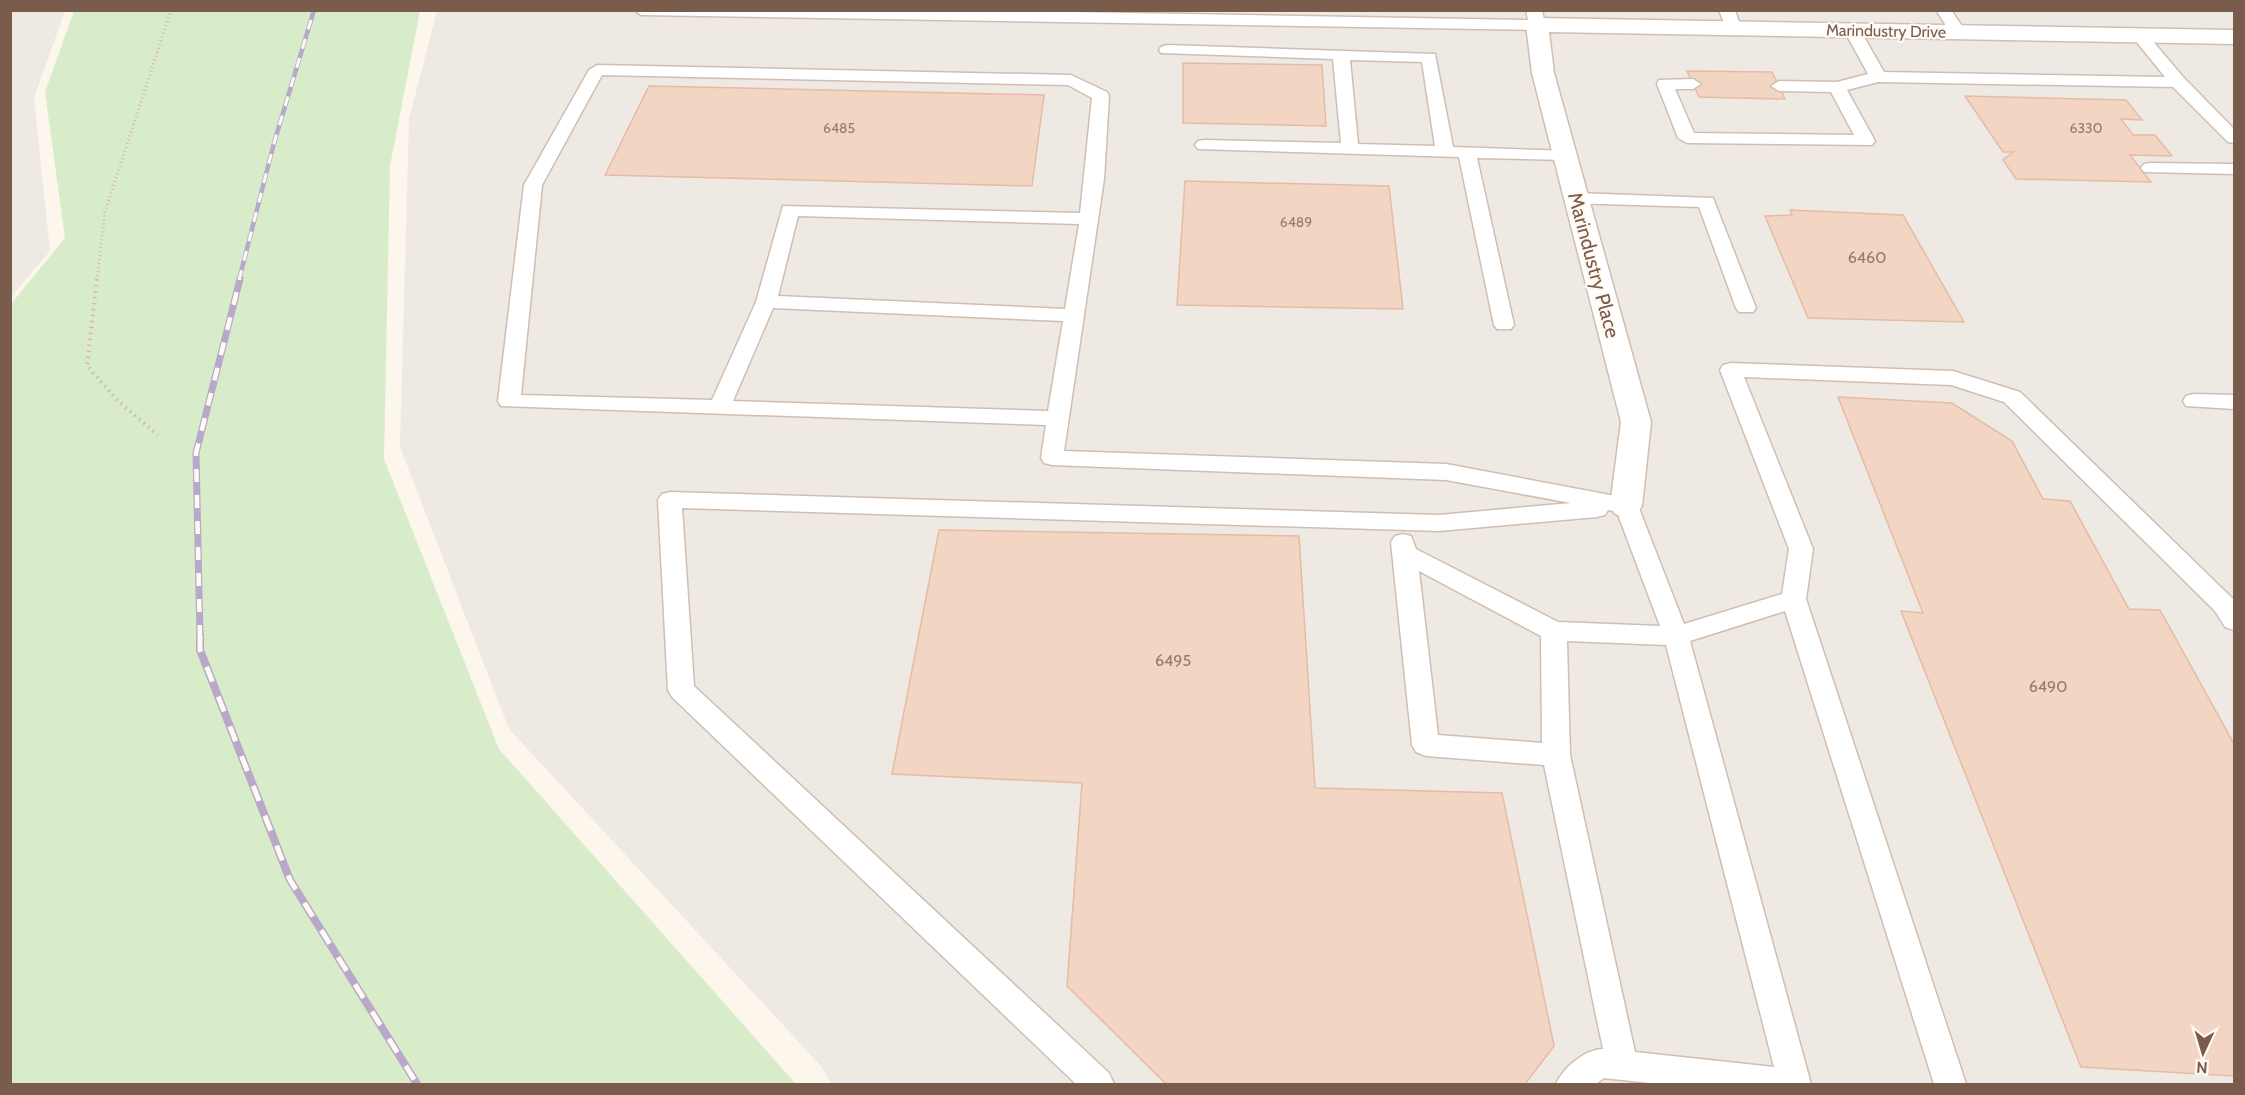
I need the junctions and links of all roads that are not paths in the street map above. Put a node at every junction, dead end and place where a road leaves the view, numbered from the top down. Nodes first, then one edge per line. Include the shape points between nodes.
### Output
1 (641, 10) edge
2 (1943, 10) edge
3 (955, 13) edge
4 (1535, 18) edge
5 (1730, 19) edge
6 (2232, 26) edge
7 (1852, 30) junction
8 (1958, 32) junction
9 (2139, 35) junction
10 (1167, 50) dead end
11 (1341, 55) junction
12 (1878, 77) junction
13 (2178, 82) junction
14 (1693, 84) dead end
15 (1779, 86) dead end
16 (1837, 87) junction
17 (2235, 138) edge
18 (1204, 145) dead end
19 (1350, 149) junction
20 (1445, 152) junction
21 (1467, 153) junction
22 (1565, 155) junction
23 (2150, 168) dead end
24 (2235, 169) edge
25 (1577, 199) junction
26 (1089, 219) junction
27 (766, 302) junction
28 (1746, 308) dead end
29 (1074, 315) junction
30 (1504, 325) dead end
31 (2194, 401) dead end
32 (2235, 402) edge
33 (720, 407) junction
34 (1058, 418) junction
35 (1626, 506) junction
36 (1401, 521) junction
37 (1405, 554) junction
38 (1794, 599) junction
39 (2235, 621) edge
40 (1554, 631) junction
41 (1676, 636) junction
42 (1556, 755) junction
43 (1622, 1065) junction
44 (1098, 1084) edge
45 (1572, 1084) edge
46 (1793, 1084) edge
47 (1950, 1084) edge

1 - 3 lane
2 - 8 lane
3 - 4 lane
4 - 5 street, Marindustry Drive
4 - 22 street, Marindustry Place via 1543,73
5 - 7 street, Marindustry Drive
6 - 9 street, Marindustry Drive
7 - 8 street, Marindustry Drive
7 - 12 lane
8 - 9 street, Marindustry Drive
9 - 13 lane
10 - 11 lane
11 - 19 lane
11 - 20 lane via 1429,57
12 - 13 lane
12 - 16 lane
13 - 17 lane
14 - 16 lane via 1665,84 1687,138 1866,141
15 - 16 lane
18 - 19 lane
19 - 20 lane
20 - 21 lane
21 - 22 lane
21 - 30 lane
22 - 25 street, Marindustry Place
23 - 24 lane
25 - 28 lane via 1706,202
25 - 35 street, Marindustry Place via 1636,422
26 - 27 lane via 790,210
26 - 29 lane
26 - 33 lane via 1101,96 1071,80 597,70 533,184 509,401
27 - 29 lane
27 - 33 lane
29 - 34 lane
31 - 32 lane
33 - 34 lane
34 - 35 lane via 1052,458 1446,472
35 - 36 lane via 1439,523
35 - 41 lane
36 - 37 lane
36 - 44 lane via 670,500 681,690
37 - 40 lane
37 - 42 lane via 1426,745
38 - 39 lane via 1801,549 1731,370 1953,378 2012,397 2224,605
38 - 41 lane
38 - 47 lane
40 - 41 lane
40 - 42 lane
41 - 46 lane
42 - 43 lane
43 - 45 lane via 1599,1063
43 - 46 lane

